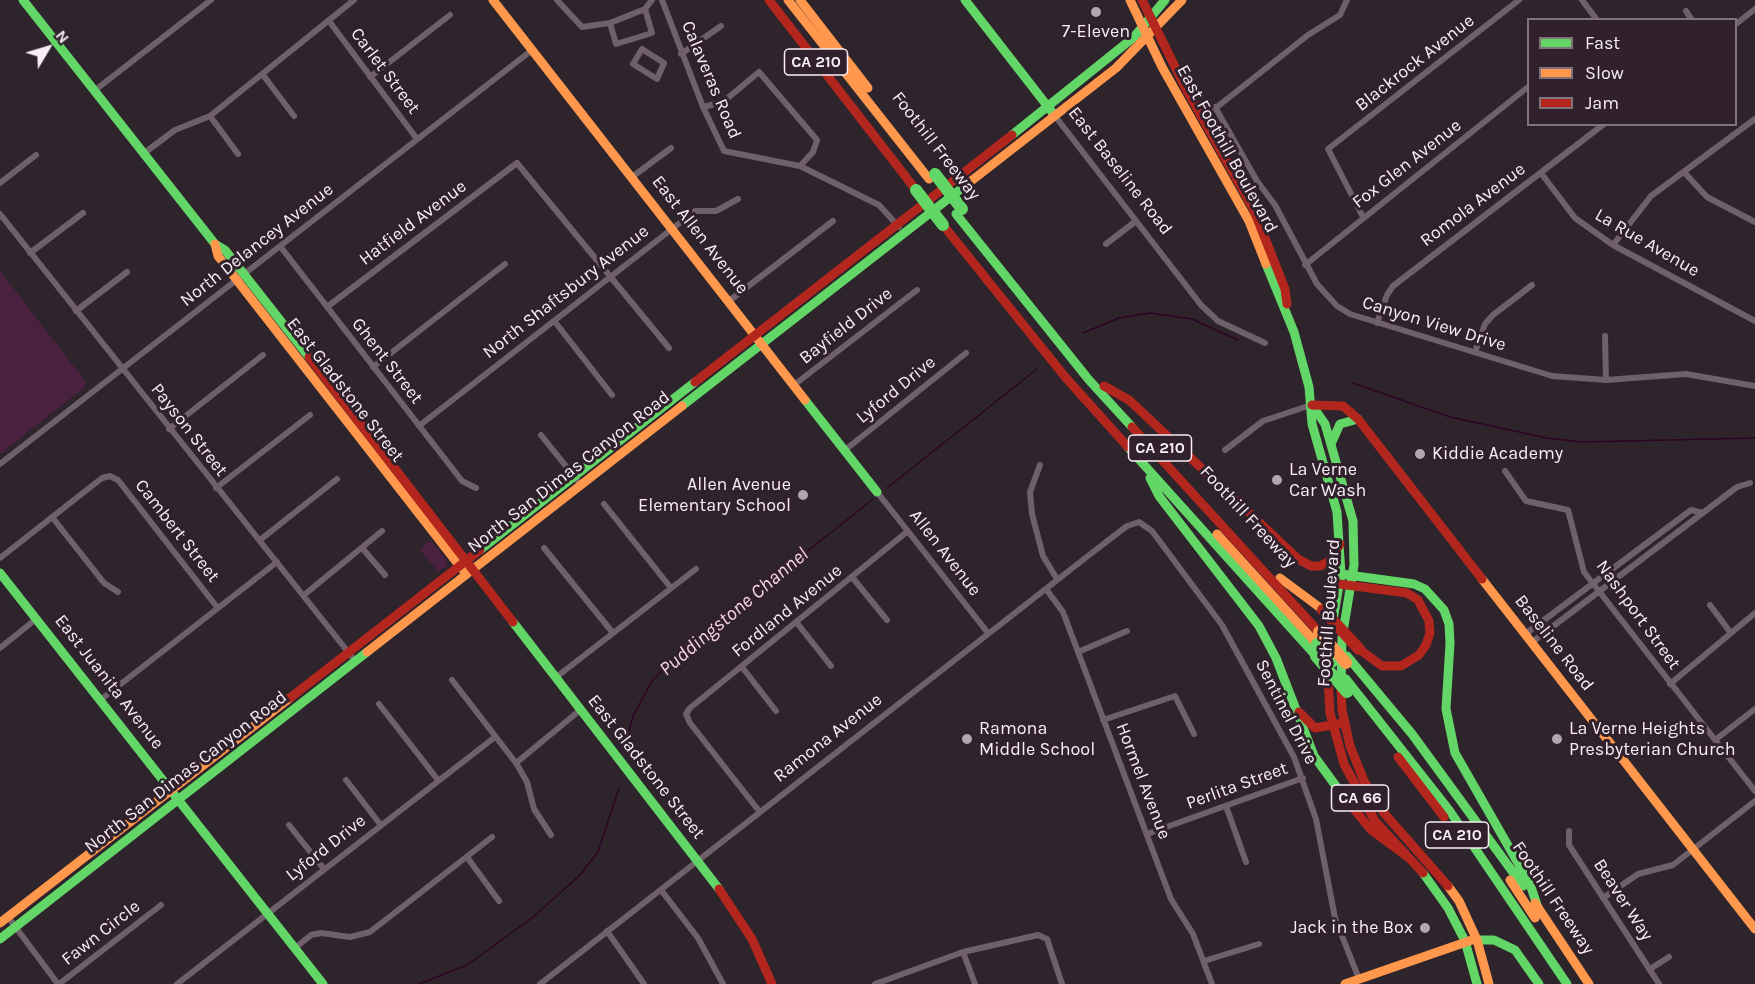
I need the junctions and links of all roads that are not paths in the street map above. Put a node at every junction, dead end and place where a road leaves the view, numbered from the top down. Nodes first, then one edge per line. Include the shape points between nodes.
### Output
1 (23, 0) edge
2 (211, 0) edge
3 (354, 0) edge
4 (493, 0) edge
5 (557, 0) edge
6 (652, 0) edge
7 (662, 0) edge
8 (769, 0) edge
9 (788, 0) edge
10 (800, 0) edge
11 (964, 0) edge
12 (1130, 0) edge
13 (1142, 0) edge
14 (1165, 0) edge
15 (1182, 0) edge
16 (1347, 0) edge
17 (1519, 0) edge
18 (1582, 0) edge
19 (645, 9) junction
20 (1755, 9) edge
21 (1686, 11) dead end
22 (450, 15) dead end
23 (1596, 18) edge
24 (1691, 18) edge
25 (329, 21) junction
26 (610, 23) junction
27 (1737, 23) edge
28 (721, 26) dead end
29 (1149, 28) junction
30 (632, 39) junction
31 (642, 49) junction
32 (532, 50) junction
33 (681, 54) junction
34 (263, 75) junction
35 (370, 78) junction
36 (1527, 88) edge
37 (94, 91) junction
38 (703, 107) junction
39 (1215, 107) junction
40 (1052, 112) junction
41 (210, 116) junction
42 (294, 116) dead end
43 (1203, 118) junction
44 (1755, 119) edge
45 (1601, 126) edge
46 (417, 139) junction
47 (671, 148) dead end
48 (143, 154) junction
49 (238, 154) dead end
50 (36, 155) dead end
51 (800, 165) junction
52 (1684, 172) junction
53 (1541, 173) junction
54 (632, 177) junction
55 (1257, 181) junction
56 (925, 182) junction
57 (0, 183) edge
58 (1239, 193) junction
59 (738, 198) dead end
60 (83, 213) dead end
61 (0, 214) edge
62 (953, 217) junction
63 (1363, 217) junction
64 (833, 221) dead end
65 (1136, 221) junction
66 (1755, 222) edge
67 (671, 228) junction
68 (900, 229) junction
69 (1106, 244) dead end
70 (1613, 245) junction
71 (280, 246) junction
72 (30, 253) junction
73 (505, 264) dead end
74 (1305, 265) junction
75 (127, 272) dead end
76 (240, 277) junction
77 (610, 278) junction
78 (1532, 285) dead end
79 (917, 290) dead end
80 (729, 302) junction
81 (327, 307) junction
82 (76, 311) junction
83 (1755, 321) edge
84 (555, 322) junction
85 (1377, 323) junction
86 (1041, 328) junction
87 (1605, 336) dead end
88 (759, 340) junction
89 (1265, 343) dead end
90 (669, 348) dead end
91 (1475, 352) junction
92 (966, 353) dead end
93 (263, 355) dead end
94 (373, 367) junction
95 (122, 369) junction
96 (1606, 380) junction
97 (794, 385) junction
98 (1104, 386) junction
99 (1755, 386) edge
100 (612, 395) dead end
101 (1312, 405) junction
102 (310, 415) dead end
103 (1358, 419) junction
104 (419, 426) junction
105 (169, 429) junction
106 (541, 435) dead end
107 (1331, 444) junction
108 (845, 450) junction
109 (1225, 450) dead end
110 (1143, 463) junction
111 (0, 464) edge
112 (1040, 465) dead end
113 (1505, 471) dead end
114 (337, 479) dead end
115 (577, 481) junction
116 (1750, 483) dead end
117 (216, 488) junction
118 (476, 488) dead end
119 (877, 492) joint
120 (604, 504) dead end
121 (1703, 513) junction
122 (52, 517) junction
123 (1139, 522) joint
124 (382, 531) dead end
125 (908, 531) junction
126 (260, 540) junction
127 (1340, 544) junction
128 (544, 548) dead end
129 (363, 549) junction
130 (0, 558) edge
131 (277, 562) junction
132 (469, 569) junction
133 (696, 569) dead end
134 (0, 573) edge
135 (385, 575) dead end
136 (852, 577) junction
137 (1280, 578) junction
138 (1058, 579) junction
139 (1347, 579) junction
140 (1593, 583) junction
141 (671, 588) junction
142 (1046, 589) junction
143 (1599, 591) junction
144 (118, 592) dead end
145 (304, 596) junction
146 (1710, 604) dead end
147 (217, 607) junction
148 (1755, 613) edge
149 (36, 619) junction
150 (887, 620) dead end
151 (797, 623) junction
152 (1127, 631) dead end
153 (1730, 632) junction
154 (613, 633) junction
155 (988, 633) junction
156 (1318, 639) junction
157 (1527, 639) junction
158 (0, 648) edge
159 (347, 652) junction
160 (1078, 652) junction
161 (1347, 660) junction
162 (356, 662) junction
163 (831, 666) dead end
164 (742, 668) junction
165 (554, 679) junction
166 (452, 680) dead end
167 (1670, 684) junction
168 (98, 701) junction
169 (379, 704) dead end
170 (1295, 706) junction
171 (1755, 709) edge
172 (579, 711) junction
173 (776, 711) dead end
174 (1103, 720) junction
175 (1338, 725) junction
176 (1194, 734) dead end
177 (495, 737) junction
178 (1715, 740) junction
179 (516, 763) junction
180 (1303, 778) junction
181 (346, 780) dead end
182 (438, 780) junction
183 (1755, 791) edge
184 (176, 795) junction
185 (1755, 801) edge
186 (1226, 806) junction
187 (759, 811) junction
188 (380, 824) junction
189 (289, 825) dead end
190 (1569, 831) dead end
191 (1147, 834) junction
192 (551, 835) dead end
193 (492, 837) dead end
194 (1693, 849) junction
195 (466, 857) junction
196 (1409, 858) junction
197 (696, 860) junction
198 (1246, 862) dead end
199 (324, 869) junction
200 (661, 890) junction
201 (1603, 898) junction
202 (499, 901) dead end
203 (161, 905) dead end
204 (1538, 908) junction
205 (266, 912) junction
206 (8, 922) edge
207 (1755, 929) edge
208 (607, 931) junction
209 (0, 939) edge
210 (1471, 941) junction
211 (1258, 944) dead end
212 (295, 948) junction
213 (963, 952) junction
214 (1669, 957) dead end
215 (1204, 961) junction
216 (1650, 969) junction
217 (1359, 979) junction
218 (550, 981) edge
219 (59, 984) edge
220 (177, 984) edge
221 (323, 984) edge
222 (540, 984) edge
223 (644, 984) edge
224 (723, 984) edge
225 (772, 984) edge
226 (875, 984) edge
227 (975, 984) edge
228 (1062, 984) edge
229 (1212, 984) edge
230 (1345, 984) edge
231 (1477, 984) edge
232 (1489, 984) edge
233 (1539, 984) edge
234 (1557, 984) edge
235 (1567, 984) edge
236 (1579, 984) edge
237 (1588, 984) edge
238 (1659, 984) edge

1 - 37 main road, East Gladstone Street
2 - 37 street
3 - 25 street
4 - 32 main road, East Allen Avenue
5 - 26 street via 582,27
6 - 19 street
7 - 33 street, Calaveras Road
8 - 56 main road, Foothill Freeway / CA 210 via 864,123
9 - 56 main road
10 - 56 main road, Foothill Freeway / CA 210
11 - 40 main road, East Baseline Road
12 - 29 main road, East Foothill Boulevard
13 - 29 main road, East Foothill Boulevard
14 - 29 main road
15 - 29 main road
16 - 39 street via 1340,15
17 - 63 street, Blackrock Avenue via 1328,150
18 - 23 street
19 - 26 street
19 - 30 street via 652,33
20 - 27 street
21 - 24 street
22 - 35 street
25 - 34 street
25 - 35 street, Carlet Street
26 - 30 street via 616,44
28 - 33 street
29 - 40 main road, North San Dimas Canyon Road
29 - 43 main road, East Foothill Boulevard
29 - 58 main road, East Foothill Boulevard via 1182,104
30 - 31 street
31 - 31 street via 664,63 657,79 633,64
32 - 46 street, North Delancey Avenue
32 - 54 main road, East Allen Avenue
33 - 38 street, Calaveras Road
34 - 41 street
34 - 42 street
35 - 46 street, Carlet Street
36 - 63 street, Fox Glen Avenue
37 - 48 main road, East Gladstone Street
38 - 51 street, Calaveras Road via 724,151
38 - 51 street via 723,102 759,72 818,140
39 - 43 street
39 - 55 street, Canyon View Drive
40 - 65 street, East Baseline Road
40 - 68 main road, North San Dimas Canyon Road
41 - 48 street via 175,130
41 - 49 street
43 - 58 main road, East Foothill Boulevard
44 - 52 street
45 - 53 street, Romola Avenue
46 - 71 street, North Delancey Avenue
47 - 54 street
48 - 76 main road, East Gladstone Street via 214,243 225,250
50 - 57 street
51 - 68 street, Calaveras Road via 879,205
52 - 66 street via 1707,197
52 - 70 street via 1651,196
53 - 70 street, La Rue Avenue via 1575,218
53 - 85 street, Romola Avenue via 1393,286
54 - 67 main road, East Allen Avenue
55 - 58 street
55 - 74 street, Canyon View Drive via 1275,205
56 - 62 main road, Foothill Freeway / CA 210, bridge
56 - 62 main road, Foothill Freeway / CA 210, bridge
58 - 101 main road, East Foothill Boulevard via 1289,316
59 - 67 street, North Shaftsbury Avenue via 716,211 695,211
60 - 72 street
61 - 72 street, Payson Street
62 - 86 main road, Foothill Freeway / CA 210 via 1009,275
62 - 86 main road, Foothill Freeway / CA 210 via 1006,299
63 - 74 street, Fox Glen Avenue
64 - 80 street
65 - 69 street
65 - 89 street, East Baseline Road via 1209,314
67 - 77 street, North Shaftsbury Avenue
67 - 80 main road, East Allen Avenue
68 - 88 main road, North San Dimas Canyon Road
70 - 83 street, La Rue Avenue
71 - 76 street, North Delancey Avenue
71 - 81 street, Ghent Street
72 - 82 street, Payson Street
73 - 94 street
74 - 85 street, Canyon View Drive via 1337,306
75 - 82 street
76 - 95 street, North Delancey Avenue
76 - 132 main road, East Gladstone Street
77 - 81 street, Hatfield Avenue via 518,163
77 - 84 street, North Shaftsbury Avenue
77 - 90 street
78 - 91 street via 1485,324
79 - 97 street, Bayfield Drive
80 - 88 main road, East Allen Avenue
81 - 94 street, Ghent Street
82 - 95 street, Payson Street
84 - 100 street
84 - 104 street, North Shaftsbury Avenue
85 - 91 street, Canyon View Drive
86 - 98 main road, Foothill Freeway / CA 210
86 - 110 main road, Foothill Freeway / CA 210
86 - 156 main road via 1123,433
87 - 96 street
88 - 97 main road, East Allen Avenue
88 - 115 main road, North San Dimas Canyon Road
91 - 96 street, Canyon View Drive via 1552,376
92 - 108 street, Lyford Drive
93 - 105 street
94 - 104 street, Ghent Street
95 - 105 street, Payson Street
95 - 111 street, North Delancey Avenue
96 - 99 street, Canyon View Drive via 1686,374
97 - 108 main road, East Allen Avenue
98 - 127 main road via 1129,399 1298,559 1320,566 1330,561
98 - 137 main road, Foothill Freeway / CA 210
101 - 103 main road, Baseline Road via 1343,406
101 - 107 main road, Foothill Boulevard via 1325,424
101 - 109 street via 1263,421
101 - 127 main road, Foothill Boulevard via 1312,423 1337,512
102 - 117 street
103 - 107 main road via 1341,424
103 - 157 main road, Baseline Road
104 - 118 street, Ghent Street via 462,481
105 - 117 street, Payson Street
106 - 115 street
107 - 139 main road, Foothill Boulevard via 1353,521
108 - 119 main road, East Allen Avenue
110 - 156 main road, Foothill Freeway / CA 210
110 - 170 main road via 1159,496 1259,626
112 - 138 street via 1030,492 1032,514 1043,556
113 - 140 street, Nashport Street via 1526,501 1568,510 1584,572
114 - 126 street
115 - 132 main road, North San Dimas Canyon Road
116 - 121 street via 1737,487
117 - 126 street, Payson Street
119 - 125 street, Allen Avenue
120 - 141 street
121 - 140 street via 1691,510
121 - 143 street
122 - 130 street
122 - 144 street via 104,583
122 - 147 street, Cambert Street via 102,478 118,480
123 - 138 street, Ramona Avenue via 1127,526
123 - 180 street, Sentinel Drive via 1152,531 1222,625
124 - 129 street
125 - 136 street, Fordland Avenue
125 - 155 street, Allen Avenue
126 - 131 street, Payson Street
127 - 139 main road, Foothill Boulevard
128 - 154 street
129 - 135 street
129 - 145 street
131 - 145 street, Payson Street
131 - 147 street
132 - 159 main road, North San Dimas Canyon Road
132 - 162 main road, North San Dimas Canyon Road
132 - 165 main road, East Gladstone Street
133 - 141 street
134 - 149 main road, East Juanita Avenue
136 - 150 street
136 - 151 street, Fordland Avenue
137 - 139 main road, bridge via 1323,610 1359,649 1382,666 1401,666 1419,655 1430,633 1430,621 1418,600 1407,593
137 - 156 main road, Foothill Freeway / CA 210
138 - 142 street, Ramona Avenue
139 - 175 main road, Foothill Boulevard / CA 66 via 1329,633 1326,672
139 - 204 main road via 1414,584 1425,589 1444,610 1450,643 1446,709 1455,753 1530,884
140 - 143 street, Nashport Street
140 - 157 street
141 - 154 street
142 - 155 street, Ramona Avenue
142 - 160 street, Hormel Avenue via 1063,612
143 - 157 street
143 - 167 street, Nashport Street
145 - 159 street, Payson Street
146 - 153 street
147 - 168 street
148 - 153 street
149 - 158 street
149 - 168 main road, East Juanita Avenue
151 - 163 street
151 - 164 street, Fordland Avenue
152 - 160 street
153 - 167 street
154 - 165 street
155 - 187 street, Ramona Avenue
156 - 161 main road, Foothill Freeway / CA 210
156 - 234 main road, Foothill Freeway / CA 210, bridge via 1347,692 1473,856
156 - 235 main road, bridge via 1467,836
157 - 194 main road, Baseline Road
159 - 162 street, Payson Street
159 - 184 main road, North San Dimas Canyon Road
160 - 174 street, Hormel Avenue
161 - 204 main road, Foothill Freeway / CA 210 via 1412,734
161 - 236 main road via 1455,802
162 - 184 main road, North San Dimas Canyon Road
164 - 173 street
164 - 187 street, Fordland Avenue via 686,714
165 - 172 main road, East Gladstone Street
166 - 177 street
167 - 178 street, Nashport Street
168 - 184 main road, East Juanita Avenue
169 - 182 street
170 - 175 main road via 1315,728
170 - 196 main road via 1314,756 1343,798 1371,830
171 - 178 street
172 - 179 street
172 - 197 main road, East Gladstone Street
174 - 176 street via 1175,696
174 - 191 street, Hormel Avenue
175 - 196 main road, Foothill Boulevard / CA 66 via 1344,764 1364,804
175 - 210 main road, Foothill Boulevard / CA 66 via 1373,796 1459,902
177 - 179 street
177 - 182 street, Lyford Drive
178 - 183 street, Nashport Street
179 - 192 street via 527,782 534,809
180 - 186 street, Perlita Street
180 - 217 street, Sentinel Drive via 1316,819 1335,918
181 - 188 street
182 - 188 street, Lyford Drive
184 - 205 main road, East Juanita Avenue
184 - 206 main road, North San Dimas Canyon Road
185 - 194 street
186 - 191 street, Perlita Street
186 - 198 street
187 - 197 street, Ramona Avenue
188 - 199 street, Lyford Drive
189 - 199 street
190 - 201 street, Beaver Way via 1569,845
191 - 215 street, Hormel Avenue via 1172,898
193 - 195 street
194 - 201 street via 1673,865 1638,874
194 - 207 main road, Baseline Road
195 - 202 street
195 - 212 street via 370,932 350,937 311,935
196 - 210 main road, Foothill Boulevard / CA 66 via 1437,890
197 - 200 street, Ramona Avenue
197 - 225 main road, East Gladstone Street via 742,921
199 - 205 street, Lyford Drive
200 - 208 street, Ramona Avenue
200 - 224 street via 698,938
201 - 216 street, Beaver Way
203 - 219 street, Fawn Circle
204 - 237 main road, Foothill Freeway / CA 210
205 - 212 main road, East Juanita Avenue
205 - 220 street, Lyford Drive
206 - 209 main road, North San Dimas Canyon Road
206 - 219 street
208 - 218 street, Ramona Avenue
208 - 223 street
210 - 217 main road
210 - 231 main road, Foothill Boulevard / CA 66
210 - 232 main road, Foothill Boulevard / CA 66
210 - 233 main road via 1494,940 1515,951
211 - 215 street
212 - 221 main road, East Juanita Avenue
213 - 226 street
213 - 227 street
213 - 228 street via 1038,935 1047,939
214 - 216 street
215 - 229 street, Hormel Avenue
216 - 238 street, Beaver Way
217 - 230 main road
218 - 222 street, Ramona Avenue

